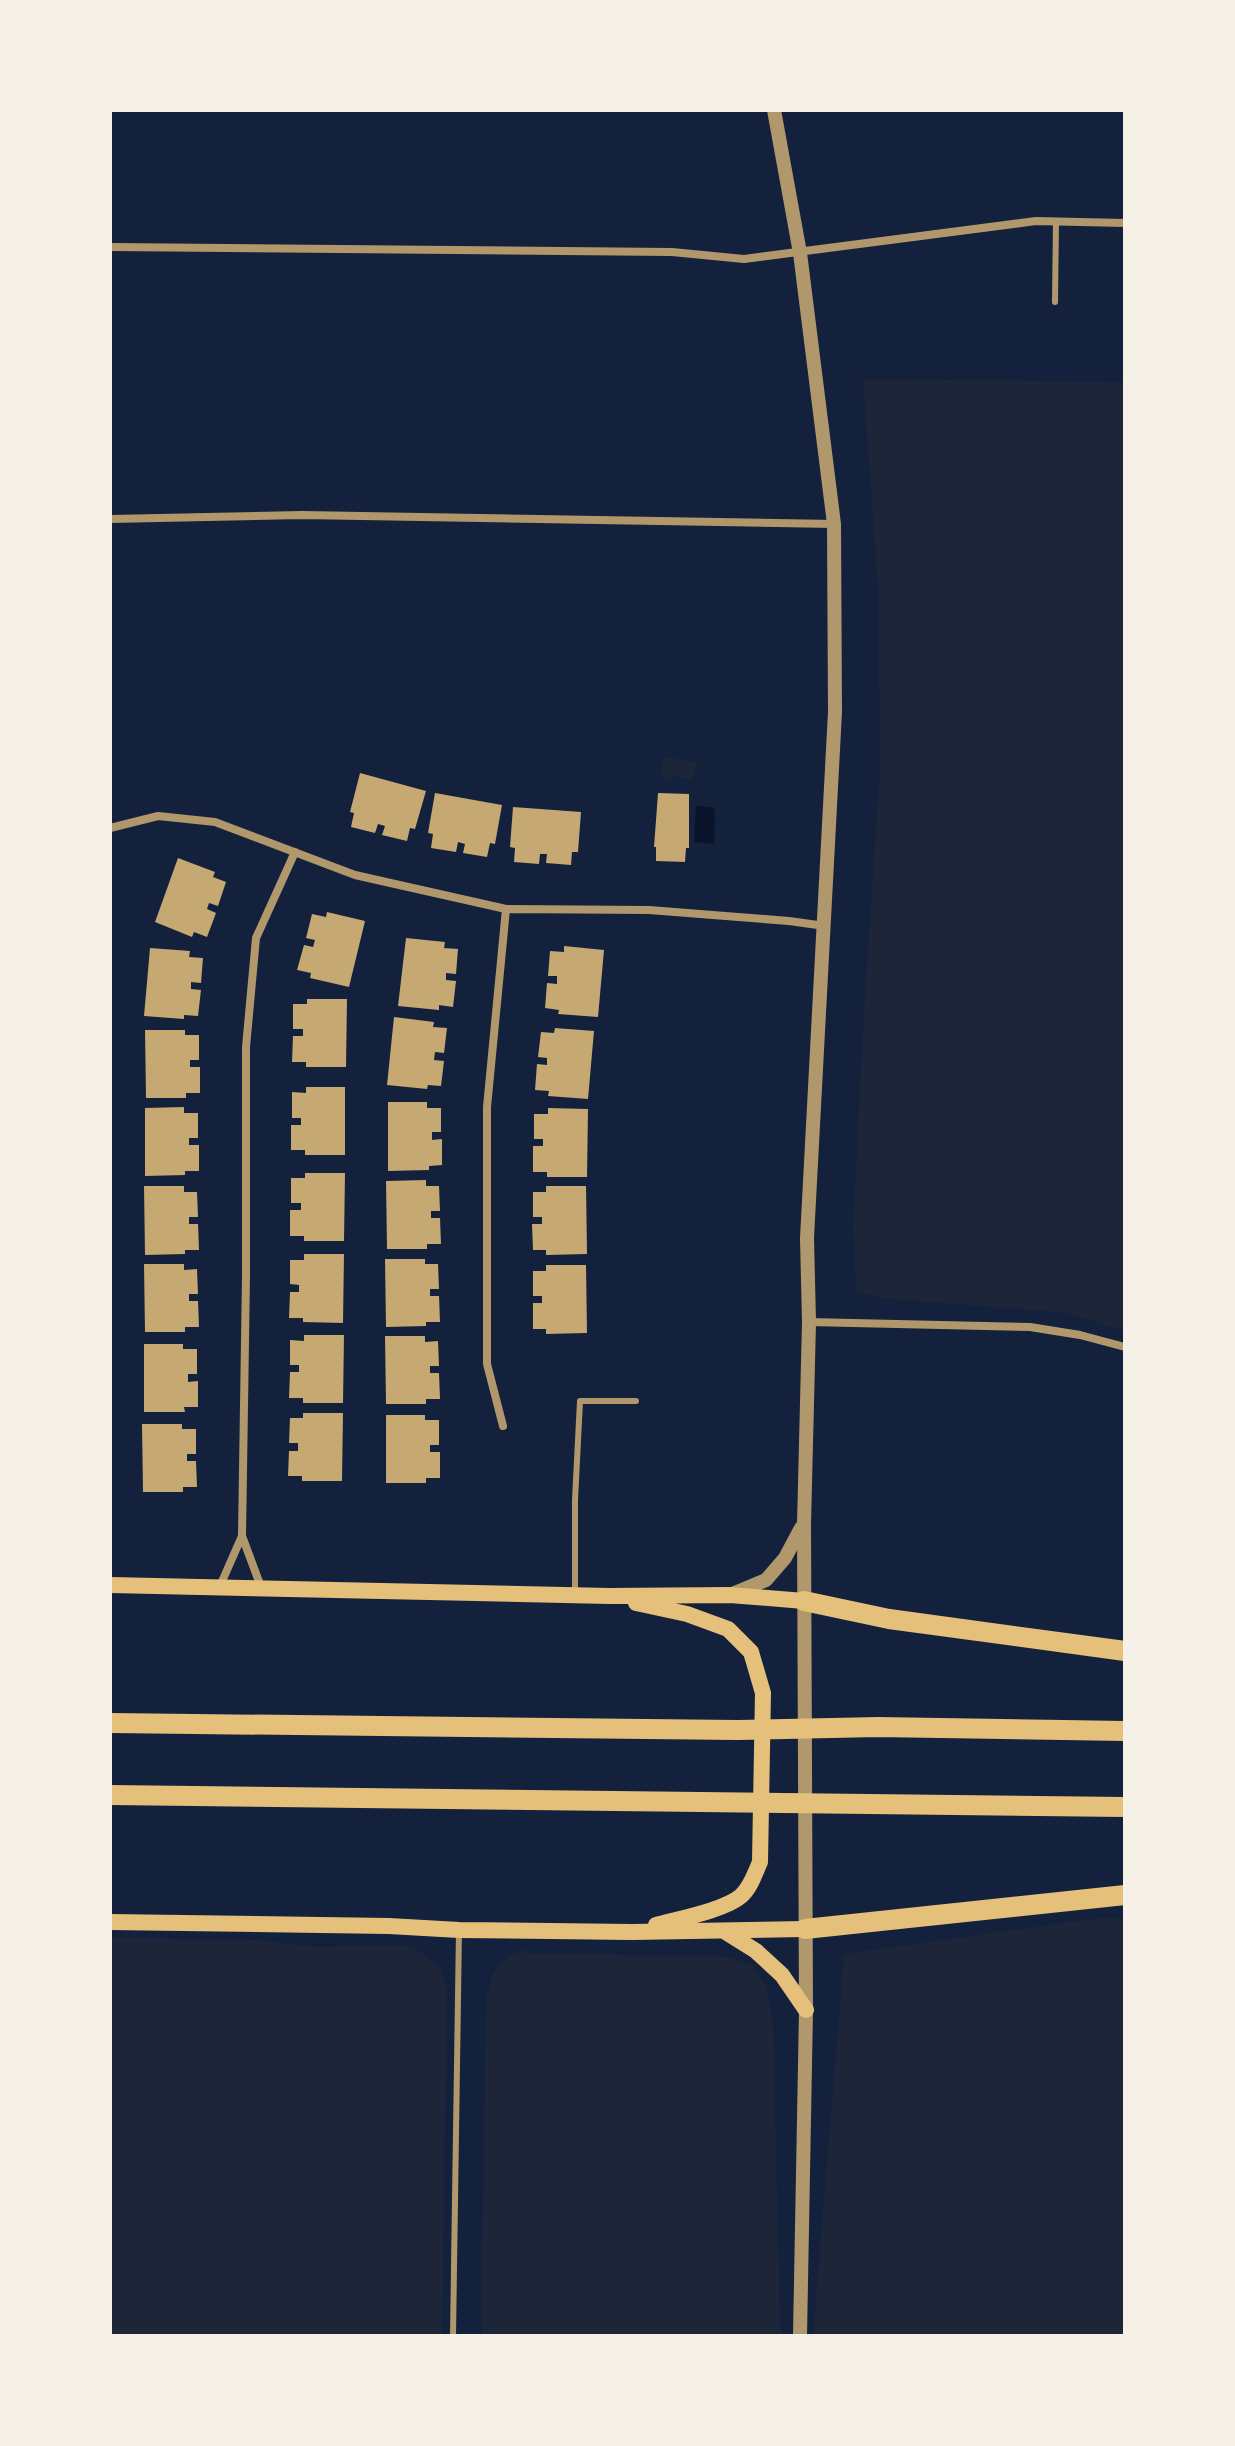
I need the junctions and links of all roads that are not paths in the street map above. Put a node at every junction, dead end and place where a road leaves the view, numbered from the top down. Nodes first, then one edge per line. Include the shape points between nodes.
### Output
1 (774, 110) edge
2 (1056, 221) junction
3 (1125, 223) edge
4 (110, 247) edge
5 (800, 253) junction
6 (1055, 302) dead end
7 (110, 519) edge
8 (834, 524) junction
9 (110, 828) edge
10 (295, 852) junction
11 (506, 909) junction
12 (825, 927) junction
13 (809, 1322) junction
14 (1125, 1347) edge
15 (636, 1401) dead end
16 (503, 1426) dead end
17 (804, 1524) junction
18 (242, 1536) junction
19 (110, 1585) edge
20 (220, 1587) junction
21 (261, 1588) junction
22 (575, 1595) junction
23 (730, 1595) junction
24 (609, 1596) junction
25 (804, 1601) junction
26 (1125, 1651) edge
27 (110, 1723) edge
28 (1125, 1731) edge
29 (110, 1795) edge
30 (1125, 1807) edge
31 (1125, 1895) edge
32 (110, 1922) edge
33 (805, 1929) junction
34 (459, 1930) junction
35 (723, 1930) junction
36 (632, 1932) junction
37 (806, 2010) junction
38 (453, 2336) edge
39 (800, 2336) edge

1 - 5 street
2 - 3 street
2 - 5 street
2 - 6 lane
4 - 5 street via 672,252 744,259
5 - 8 street
7 - 8 street via 302,515
8 - 12 street via 835,712
9 - 10 street via 158,816 215,822
10 - 11 street via 355,875
10 - 18 street via 256,938 246,1047
11 - 12 street via 649,910
11 - 16 street via 487,1107 487,1364
12 - 13 street via 807,1238
13 - 14 street via 1030,1327
13 - 17 street
15 - 22 lane via 580,1401
17 - 23 street via 766,1580
17 - 25 street
18 - 20 street
18 - 21 street
19 - 20 main road
20 - 21 main road
21 - 22 main road
22 - 24 main road
23 - 24 main road
23 - 25 main road
24 - 36 main road via 728,1629 751,1652 763,1693 760,1862 751,1883 740,1897 714,1909
25 - 26 highway via 889,1619
25 - 33 street
27 - 28 highway
29 - 30 highway
31 - 33 highway
32 - 34 main road
33 - 35 main road
33 - 37 street
34 - 36 main road
34 - 38 lane
35 - 36 main road
35 - 37 main road via 782,1975
37 - 39 street

